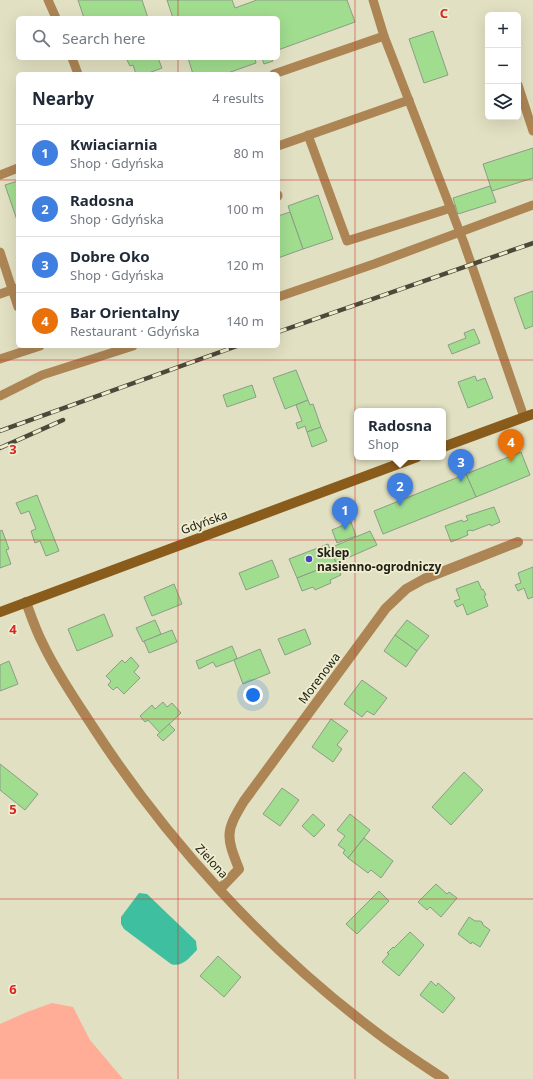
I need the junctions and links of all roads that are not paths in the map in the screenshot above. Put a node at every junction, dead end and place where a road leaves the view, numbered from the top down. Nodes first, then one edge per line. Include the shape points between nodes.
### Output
1 (48, 0) edge
2 (373, 0) edge
3 (55, 16) edge
4 (384, 36) junction
5 (73, 60) edge
6 (77, 72) edge
7 (280, 72) edge
8 (521, 94) edge
9 (409, 100) junction
10 (533, 131) edge
11 (308, 135) junction
12 (280, 145) edge
13 (16, 169) edge
14 (0, 175) edge
15 (533, 205) edge
16 (451, 208) junction
17 (460, 232) junction
18 (0, 252) edge
19 (15, 289) edge
20 (0, 294) edge
21 (280, 295) edge
22 (31, 348) edge
23 (128, 348) edge
24 (0, 359) edge
25 (0, 396) edge
26 (528, 416) edge
27 (446, 446) edge
28 (409, 460) edge
29 (518, 542) dead end
30 (26, 602) junction
31 (0, 612) edge
32 (220, 890) junction
33 (444, 1079) edge

1 - 3 lane
2 - 4 lane
4 - 7 lane
4 - 9 lane
5 - 6 lane
8 - 10 lane
9 - 11 lane
9 - 16 lane
11 - 12 lane
11 - 16 lane via 347,241
13 - 14 lane
15 - 17 lane
16 - 17 lane
17 - 21 lane
17 - 26 lane
18 - 19 lane
19 - 20 lane
22 - 24 lane
23 - 25 lane via 42,375
26 - 27 main road
28 - 30 main road, Gdyńska
29 - 32 street, Morenowa via 424,579 406,589 386,608 232,821 230,844 239,869
30 - 31 main road, Gdyńska
30 - 32 street, Zielona via 43,646 107,748 159,819
32 - 33 street, Zielona via 272,943 328,994 372,1029

